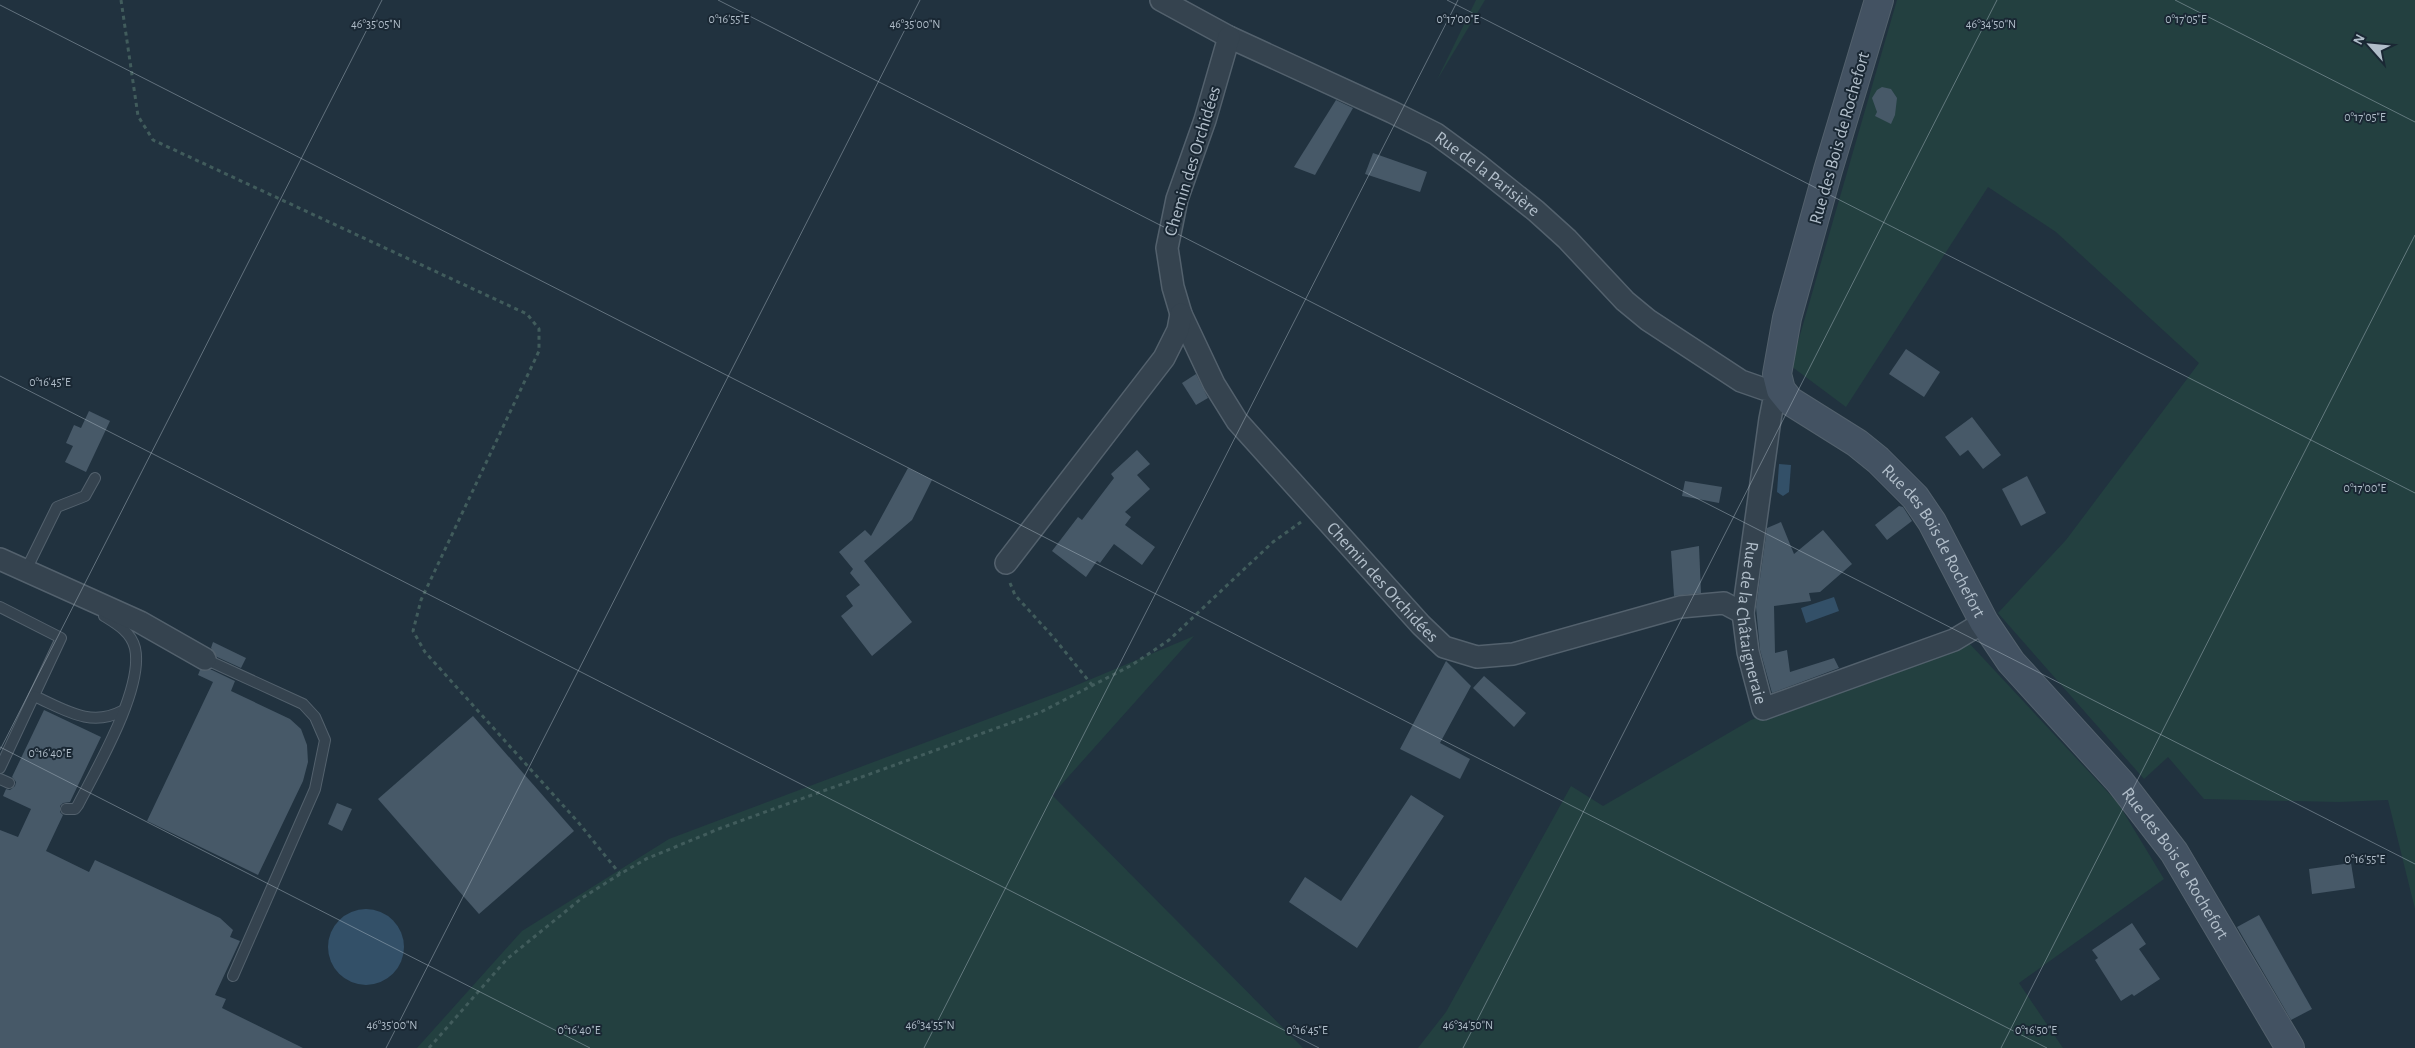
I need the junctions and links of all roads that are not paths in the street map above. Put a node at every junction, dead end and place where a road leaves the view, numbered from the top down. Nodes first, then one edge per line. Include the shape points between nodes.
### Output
1 (1161, 0) edge
2 (1879, 0) edge
3 (1229, 37) junction
4 (1181, 314) junction
5 (1781, 390) junction
6 (96, 478) dead end
7 (0, 559) edge
8 (1006, 563) road end
9 (26, 570) junction
10 (46, 580) junction
11 (0, 607) edge
12 (1743, 613) junction
13 (1984, 622) junction
14 (205, 659) joint
15 (34, 696) junction
16 (122, 711) junction
17 (0, 768) edge
18 (66, 809) dead end
19 (233, 976) dead end
20 (2290, 1048) edge

1 - 3 street, Rue de la Parisière
2 - 5 street, Rue des Bois de Rochefort via 1787,318 1777,374
3 - 4 street, Chemin des Orchidées via 1205,120 1177,199 1167,248 1172,287
3 - 5 street, Rue de la Parisière via 1436,134 1536,211 1648,320 1741,381 1764,389
4 - 8 street via 1178,330 1164,358
4 - 12 street, Chemin des Orchidées via 1214,384 1237,421 1444,647 1477,657 1514,654 1680,607 1724,604
5 - 12 street, Rue de la Châtaigneraie via 1773,404 1770,419
5 - 13 street, Rue des Bois de Rochefort via 1790,401 1878,460 1915,497 1932,522
6 - 9 lane via 86,496 57,507
7 - 9 street
9 - 10 street
10 - 14 street via 140,622
10 - 16 lane via 124,628 135,648 134,681
11 - 15 lane via 62,638
12 - 13 street, Rue de la Châtaigneraie via 1748,652 1763,709 1954,640
13 - 20 street, Rue des Bois de Rochefort via 2011,662 2120,782 2174,852
14 - 19 lane via 303,704 315,717 325,740 315,789
15 - 16 lane via 82,717 111,717
15 - 17 lane
16 - 18 lane via 78,805 75,809

